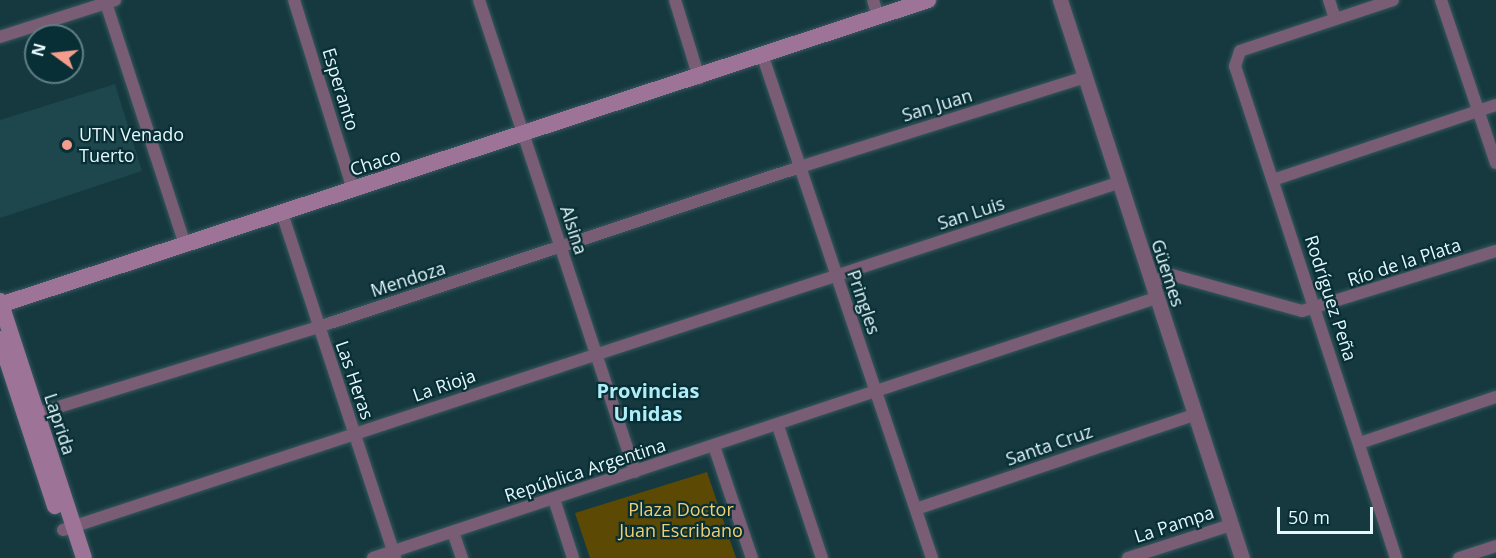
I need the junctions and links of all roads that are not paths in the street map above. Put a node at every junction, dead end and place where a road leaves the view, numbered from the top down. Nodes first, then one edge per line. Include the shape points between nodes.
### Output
1 (294, 0) edge
2 (479, 0) edge
3 (675, 0) edge
4 (873, 0) edge
5 (928, 0) edge
6 (1060, 0) edge
7 (1329, 0) edge
8 (1393, 0) edge
9 (1441, 0) edge
10 (109, 1) edge
11 (878, 16) junction
12 (1335, 18) junction
13 (0, 37) edge
14 (763, 57) junction
15 (1084, 77) junction
16 (699, 78) junction
17 (1496, 105) edge
18 (1479, 111) junction
19 (524, 135) junction
20 (1496, 163) edge
21 (800, 166) junction
22 (1274, 180) junction
23 (1118, 183) junction
24 (354, 189) junction
25 (282, 213) junction
26 (184, 245) junction
27 (561, 248) junction
28 (1496, 251) edge
29 (837, 277) junction
30 (1151, 282) junction
31 (1156, 298) junction
32 (0, 304) edge
33 (1316, 309) junction
34 (318, 327) junction
35 (0, 339) edge
36 (596, 354) junction
37 (877, 393) junction
38 (1496, 397) edge
39 (31, 415) junction
40 (1194, 415) junction
41 (778, 426) junction
42 (354, 434) junction
43 (1360, 443) junction
44 (714, 446) junction
45 (635, 472) junction
46 (554, 499) junction
47 (916, 508) junction
48 (1231, 525) junction
49 (68, 528) junction
50 (453, 532) junction
51 (1496, 546) edge
52 (394, 555) edge
53 (72, 558) edge
54 (84, 558) edge
55 (373, 558) edge
56 (462, 558) edge
57 (573, 558) edge
58 (752, 558) edge
59 (822, 558) edge
60 (932, 558) edge
61 (1128, 558) edge
62 (1242, 558) edge
63 (1396, 558) edge
64 (1459, 558) edge

1 - 24 street, Esperanto
2 - 19 street, Alsina
3 - 16 street
4 - 11 street
5 - 11 main road, Chaco
6 - 15 street, Güemes
7 - 12 street
8 - 12 street
9 - 18 street
10 - 13 street
10 - 26 street
11 - 14 main road, Chaco
12 - 22 street, Rodríguez Peña via 1240,51 1235,66
14 - 16 main road, Chaco
14 - 21 street, Pringles
15 - 21 street, San Juan
15 - 23 street, Güemes
16 - 19 main road, Chaco
17 - 18 street
18 - 20 street
18 - 22 street
19 - 24 main road, Chaco
19 - 27 street, Alsina
21 - 27 street, Mendoza
21 - 29 street, Pringles
22 - 33 street, Rodríguez Peña
23 - 29 street, San Luis
23 - 30 street, Güemes
24 - 25 main road, Chaco
25 - 26 main road, Chaco
25 - 34 street, Las Heras
26 - 32 main road, Chaco
27 - 34 street, Mendoza
27 - 36 street, Alsina
28 - 33 street, Río de la Plata
29 - 36 street, La Rioja
29 - 37 street, Pringles
30 - 31 street, Güemes
30 - 33 street, Río de la Plata via 1172,275 1291,310
31 - 37 street
31 - 40 street, Güemes
32 - 39 main road, Laprida
33 - 43 street, Rodríguez Peña
34 - 39 street, Mendoza
34 - 42 street, Las Heras
35 - 39 main road, Laprida
36 - 42 street, La Rioja
36 - 45 street, Alsina
37 - 41 street, República Argentina
37 - 47 street, Pringles
38 - 43 street
39 - 49 main road, Laprida
40 - 47 street, Santa Cruz
40 - 48 street, Güemes
41 - 44 street, República Argentina
41 - 59 street
42 - 49 street, La Rioja
42 - 52 street, Las Heras
43 - 63 street, Rodríguez Peña
44 - 45 street, República Argentina
44 - 58 street
45 - 46 street, República Argentina
46 - 50 street, República Argentina
46 - 57 street
47 - 60 street, Pringles
48 - 61 street, La Pampa
48 - 62 street, Güemes
49 - 53 main road, Laprida
49 - 54 main road, Laprida
50 - 52 street, República Argentina
50 - 56 street
51 - 64 street
52 - 55 street, República Argentina

